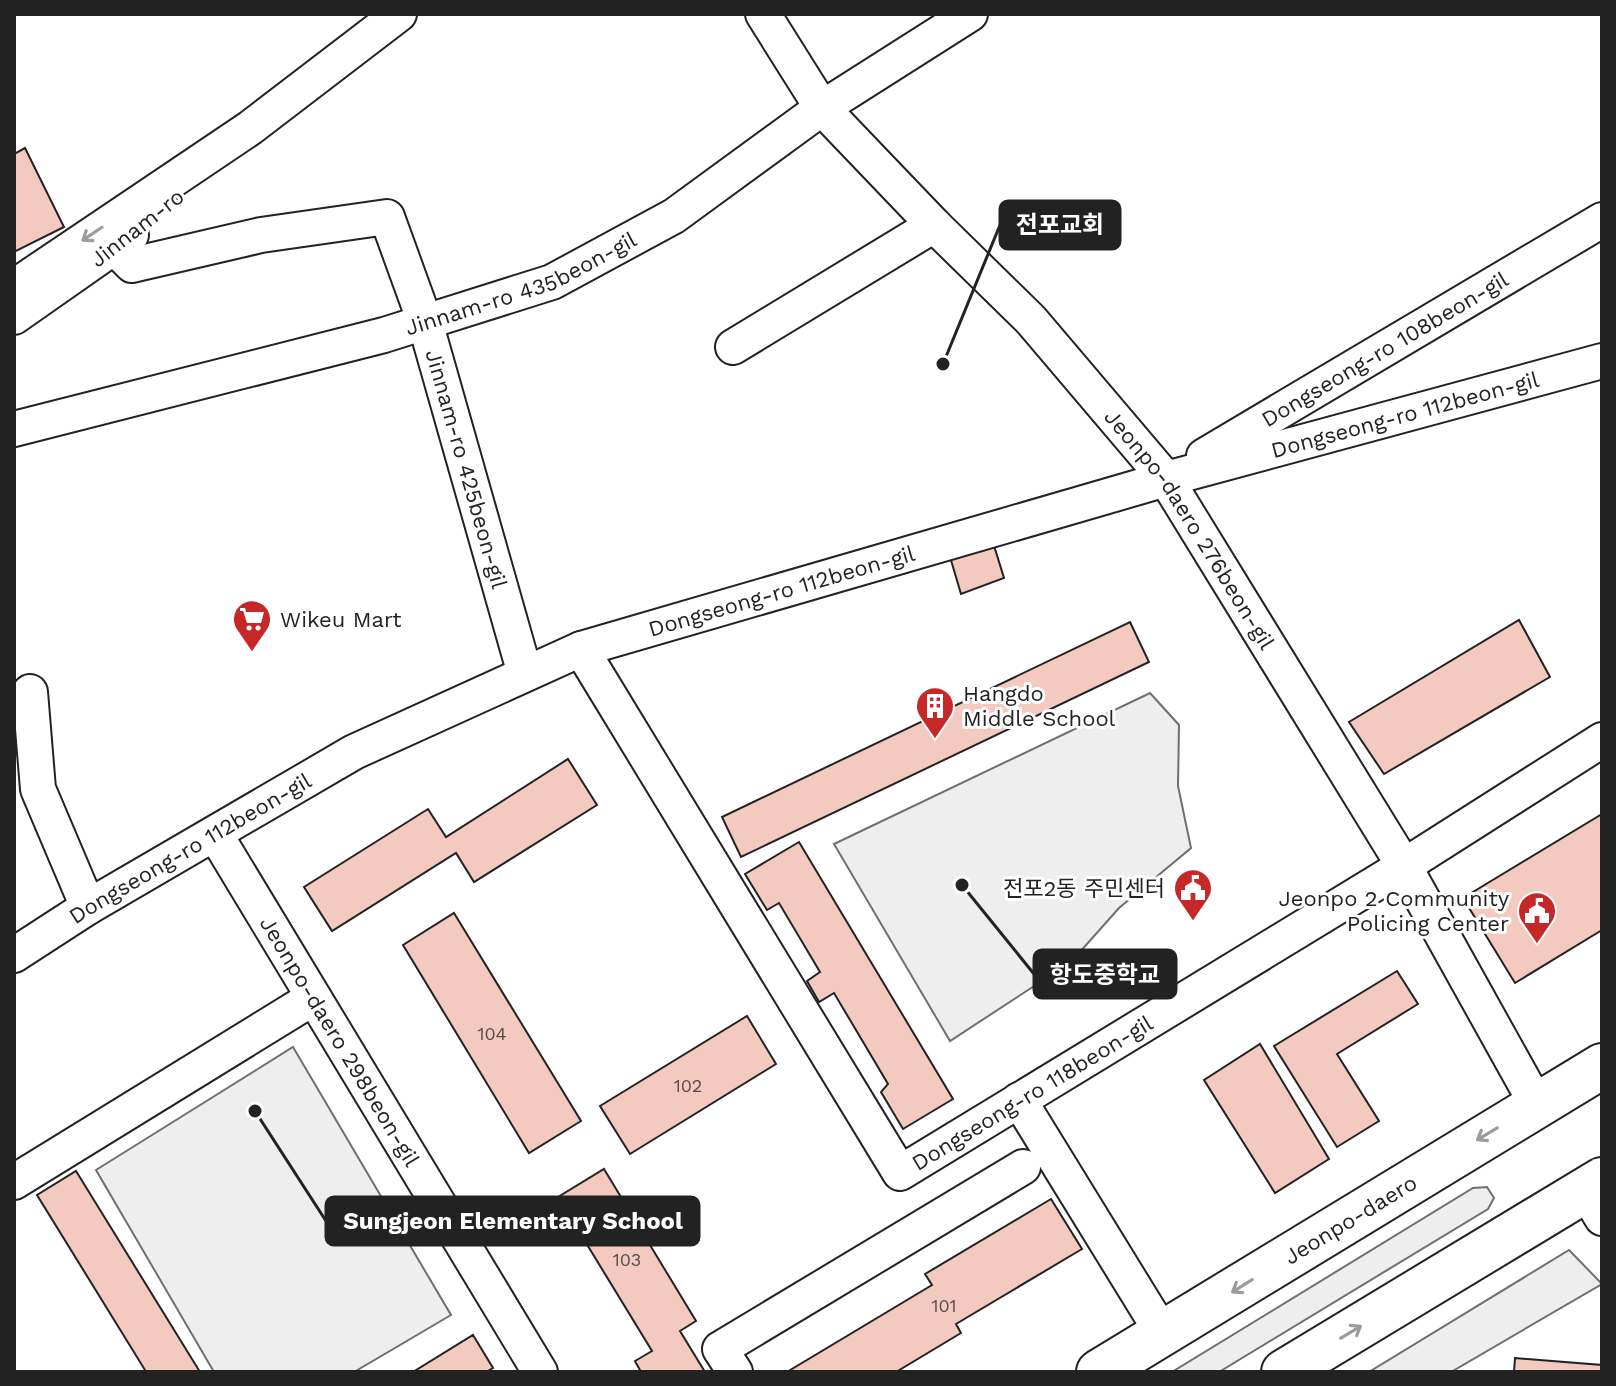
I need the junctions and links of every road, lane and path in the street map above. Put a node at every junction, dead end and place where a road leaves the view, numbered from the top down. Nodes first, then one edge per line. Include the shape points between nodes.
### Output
1 (399, 14) edge
2 (763, 14) edge
3 (970, 14) edge
4 (822, 108) junction
5 (250, 128) junction
6 (1602, 220) edge
7 (934, 225) junction
8 (115, 248) junction
9 (14, 287) edge
10 (14, 317) edge
11 (425, 322) junction
12 (733, 347) dead end
13 (1602, 361) edge
14 (14, 429) edge
15 (1166, 479) junction
16 (581, 649) junction
17 (525, 674) junction
18 (30, 692) dead end
19 (1602, 740) edge
20 (215, 834) junction
21 (1404, 866) junction
22 (88, 907) junction
23 (14, 955) edge
24 (313, 998) junction
25 (1600, 1068) edge
26 (1019, 1100) junction
27 (1537, 1105) junction
28 (1023, 1167) dead end
29 (20, 1178) edge
30 (1598, 1188) edge
31 (1163, 1334) junction
32 (540, 1372) edge
33 (735, 1372) edge
34 (1099, 1372) edge
35 (1284, 1372) edge

1 - 5 street, Jinnam-ro
2 - 4 street, Jeonpo-daero 276beon-gil
3 - 4 street, Jinnam-ro 435beon-gil
4 - 7 street, Jeonpo-daero 276beon-gil
4 - 11 street, Jinnam-ro 435beon-gil via 674,216 552,282
5 - 8 street, Jinnam-ro via 199,179
5 -> 9 street, Jinnam-ro
6 - 15 street, Dongseong-ro 108beon-gil
7 - 12 street
7 - 15 street, Jeonpo-daero 276beon-gil via 1031,320
8 - 10 street, Jinnam-ro
8 - 11 street, Jinnam-ro 425beon-gil via 132,265 261,235 387,217
11 - 14 street, Jinnam-ro 435beon-gil
11 - 17 street, Jinnam-ro 425beon-gil
13 - 15 street, Dongseong-ro 112beon-gil
15 - 16 street, Dongseong-ro 112beon-gil
15 - 21 street, Jeonpo-daero 276beon-gil
16 - 17 street, Dongseong-ro 112beon-gil
16 - 26 street, Dongseong-ro 118beon-gil via 900,1173
17 - 20 street, Dongseong-ro 112beon-gil via 354,752
18 - 22 street via 38,789
19 - 21 street, Dongseong-ro 118beon-gil
20 - 22 street, Dongseong-ro 112beon-gil
20 - 24 street, Jeonpo-daero 298beon-gil
21 - 26 street, Dongseong-ro 118beon-gil
21 - 27 street, Jeonpo-daero 276beon-gil
22 - 23 street, Dongseong-ro 112beon-gil
24 - 29 street
24 - 32 street, Jeonpo-daero 298beon-gil
25 - 27 main road, Jeonpo-daero
26 - 31 street
27 -> 31 main road, Jeonpo-daero
28 - 33 street via 720,1349
35 -> 30 main road
31 - 34 main road, Jeonpo-daero

